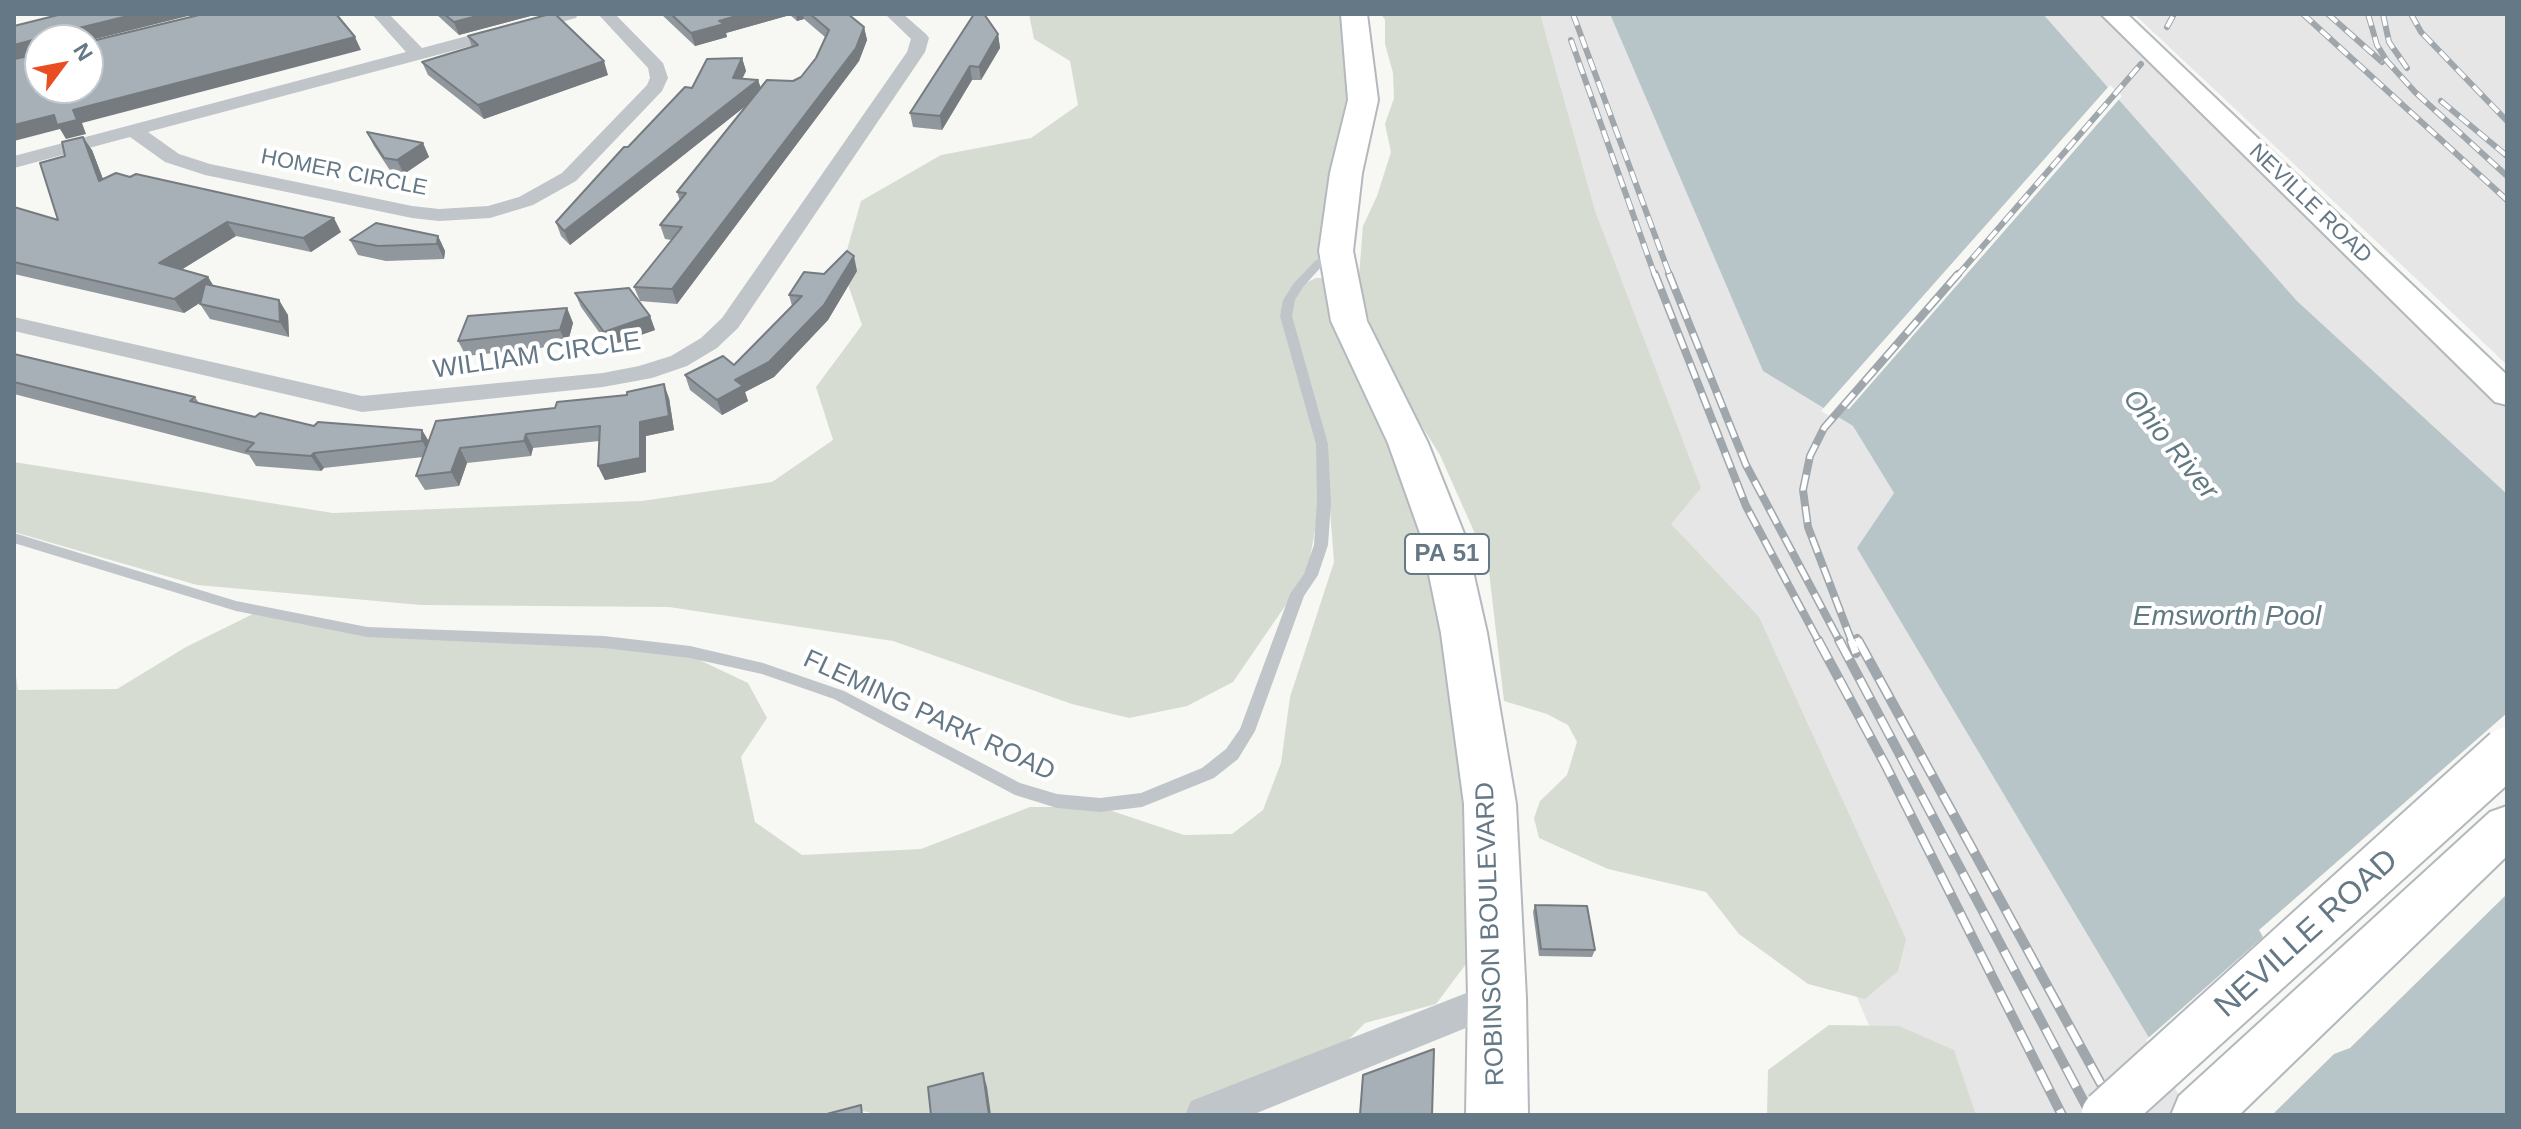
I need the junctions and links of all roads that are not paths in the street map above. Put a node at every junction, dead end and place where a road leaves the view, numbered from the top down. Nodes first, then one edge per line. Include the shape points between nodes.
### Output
1 (380, 14) edge
2 (570, 14) edge
3 (606, 14) edge
4 (893, 14) edge
5 (1354, 14) edge
6 (2113, 14) edge
7 (2134, 14) edge
8 (419, 55) junction
9 (134, 131) junction
10 (14, 162) edge
11 (1336, 251) junction
12 (14, 324) edge
13 (2503, 360) edge
14 (2507, 394) edge
15 (14, 538) edge
16 (2507, 752) edge
17 (2507, 826) edge
18 (1497, 998) junction
19 (1205, 1115) edge
20 (1497, 1115) edge
21 (2106, 1115) edge
22 (2199, 1115) edge

1 - 8 street
2 - 8 street
3 - 9 street, HOMER CIRCLE via 657,67 655,87 569,177 526,201 490,212 412,212 205,169 172,158
4 - 12 street, WILLIAM CIRCLE via 920,38 916,52 730,323 679,361 603,380 362,404
5 - 11 main road, ROBINSON BOULEVARD / PA 51 via 1363,100
6 - 14 main road, NEVILLE ROAD
7 - 13 main road, NEVILLE ROAD
8 - 9 street
9 - 10 street
11 - 15 lane, FLEMING PARK ROAD via 1298,285 1286,316 1322,444 1321,545 1311,575 1297,594 1247,731 1232,754 1208,773 1142,800 1100,805 1057,801 1015,788 839,695 749,665 604,642 367,632 236,606
11 - 18 main road, ROBINSON BOULEVARD / PA 51 via 1349,321 1408,443 1443,536 1464,633 1490,804
16 - 21 main road, NEVILLE ROAD, bridge
17 - 22 main road, NEVILLE ROAD
18 - 19 street
18 - 20 main road, ROBINSON BOULEVARD / PA 51

